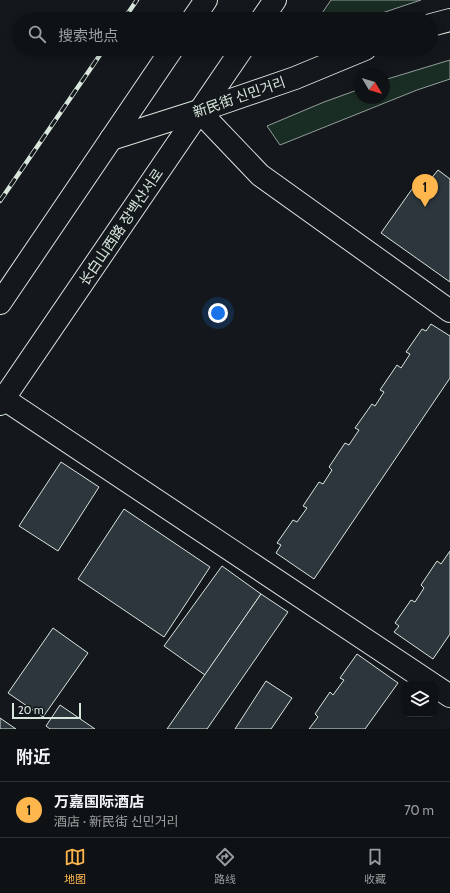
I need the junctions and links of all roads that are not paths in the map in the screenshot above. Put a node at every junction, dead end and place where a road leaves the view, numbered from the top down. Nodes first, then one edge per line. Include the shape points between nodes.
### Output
1 (206, 0) edge
2 (275, 0) edge
3 (198, 12) edge
4 (267, 12) edge
5 (450, 20) edge
6 (438, 23) edge
7 (167, 56) edge
8 (237, 56) edge
9 (348, 56) edge
10 (199, 111) junction
11 (111, 138) junction
12 (0, 303) edge
13 (450, 311) edge
14 (2, 402) edge
15 (427, 681) edge
16 (438, 688) edge
17 (450, 696) edge

1 - 3 main road
2 - 4 main road
5 - 6 main road
7 - 11 main road
8 - 10 main road, 长白山西路 장백산서로
9 - 10 main road, 新民街 신민거리 via 295,78
10 - 11 main road, 新民街 신민거리
10 - 13 main road via 260,175
10 - 14 main road, 长白山西路 장백산서로
11 - 12 main road
14 - 15 main road
16 - 17 main road

